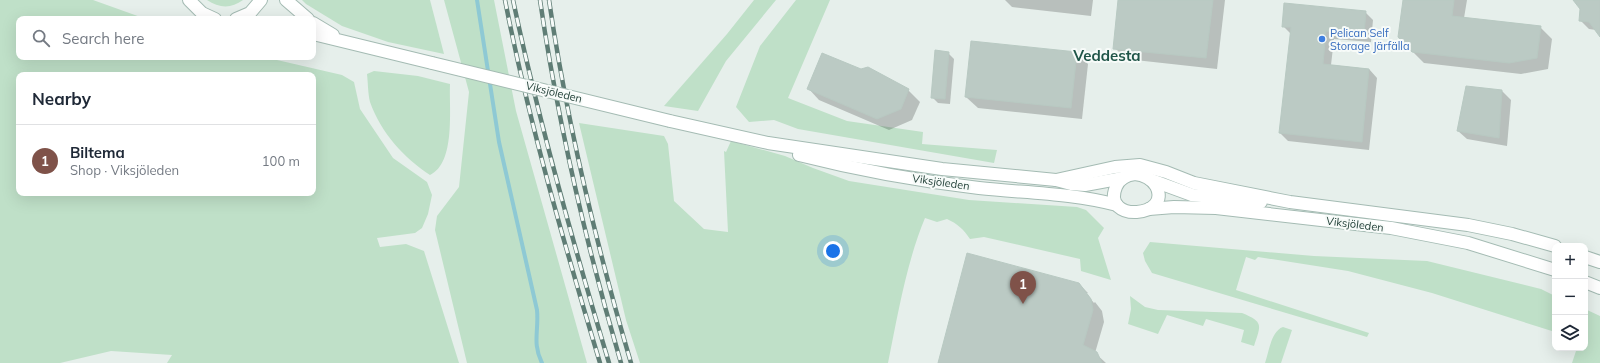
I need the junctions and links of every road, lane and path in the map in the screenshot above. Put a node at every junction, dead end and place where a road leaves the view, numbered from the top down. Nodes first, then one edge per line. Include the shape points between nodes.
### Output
1 (189, 0) edge
2 (262, 0) edge
3 (286, 0) edge
4 (208, 16) edge
5 (243, 16) edge
6 (305, 16) edge
7 (316, 25) edge
8 (316, 35) edge
9 (341, 40) junction
10 (768, 144) junction
11 (1123, 178) junction
12 (1056, 180) junction
13 (1151, 180) junction
14 (1290, 202) junction
15 (1118, 206) junction
16 (1149, 209) junction
17 (1552, 245) edge
18 (1588, 257) edge
19 (1600, 262) edge
20 (1552, 269) edge
21 (1588, 283) edge
22 (1600, 288) edge

1 - 4 main road via 202,14
2 - 5 main road via 250,13
3 - 6 main road
7 - 9 main road, Viksjöleden
8 - 9 main road, Viksjöleden
9 - 10 main road, Viksjöleden, bridge
10 - 12 main road, Viksjöleden via 942,170
10 - 15 main road, Viksjöleden via 831,163 892,175 953,185 1086,198
11 - 12 main road, Viksjöleden via 1085,185
11 - 13 main road via 1135,174
11 - 15 main road via 1115,189
12 - 14 main road, Viksjöleden via 1115,167 1140,165 1194,182
13 - 14 main road, Viksjöleden via 1192,195 1256,202
13 - 16 main road via 1156,188 1157,197 1156,203
14 - 17 main road, Viksjöleden via 1468,225
15 - 16 main road via 1133,213
16 - 20 main road, Viksjöleden via 1216,208 1430,234
18 - 19 main road
21 - 22 main road

